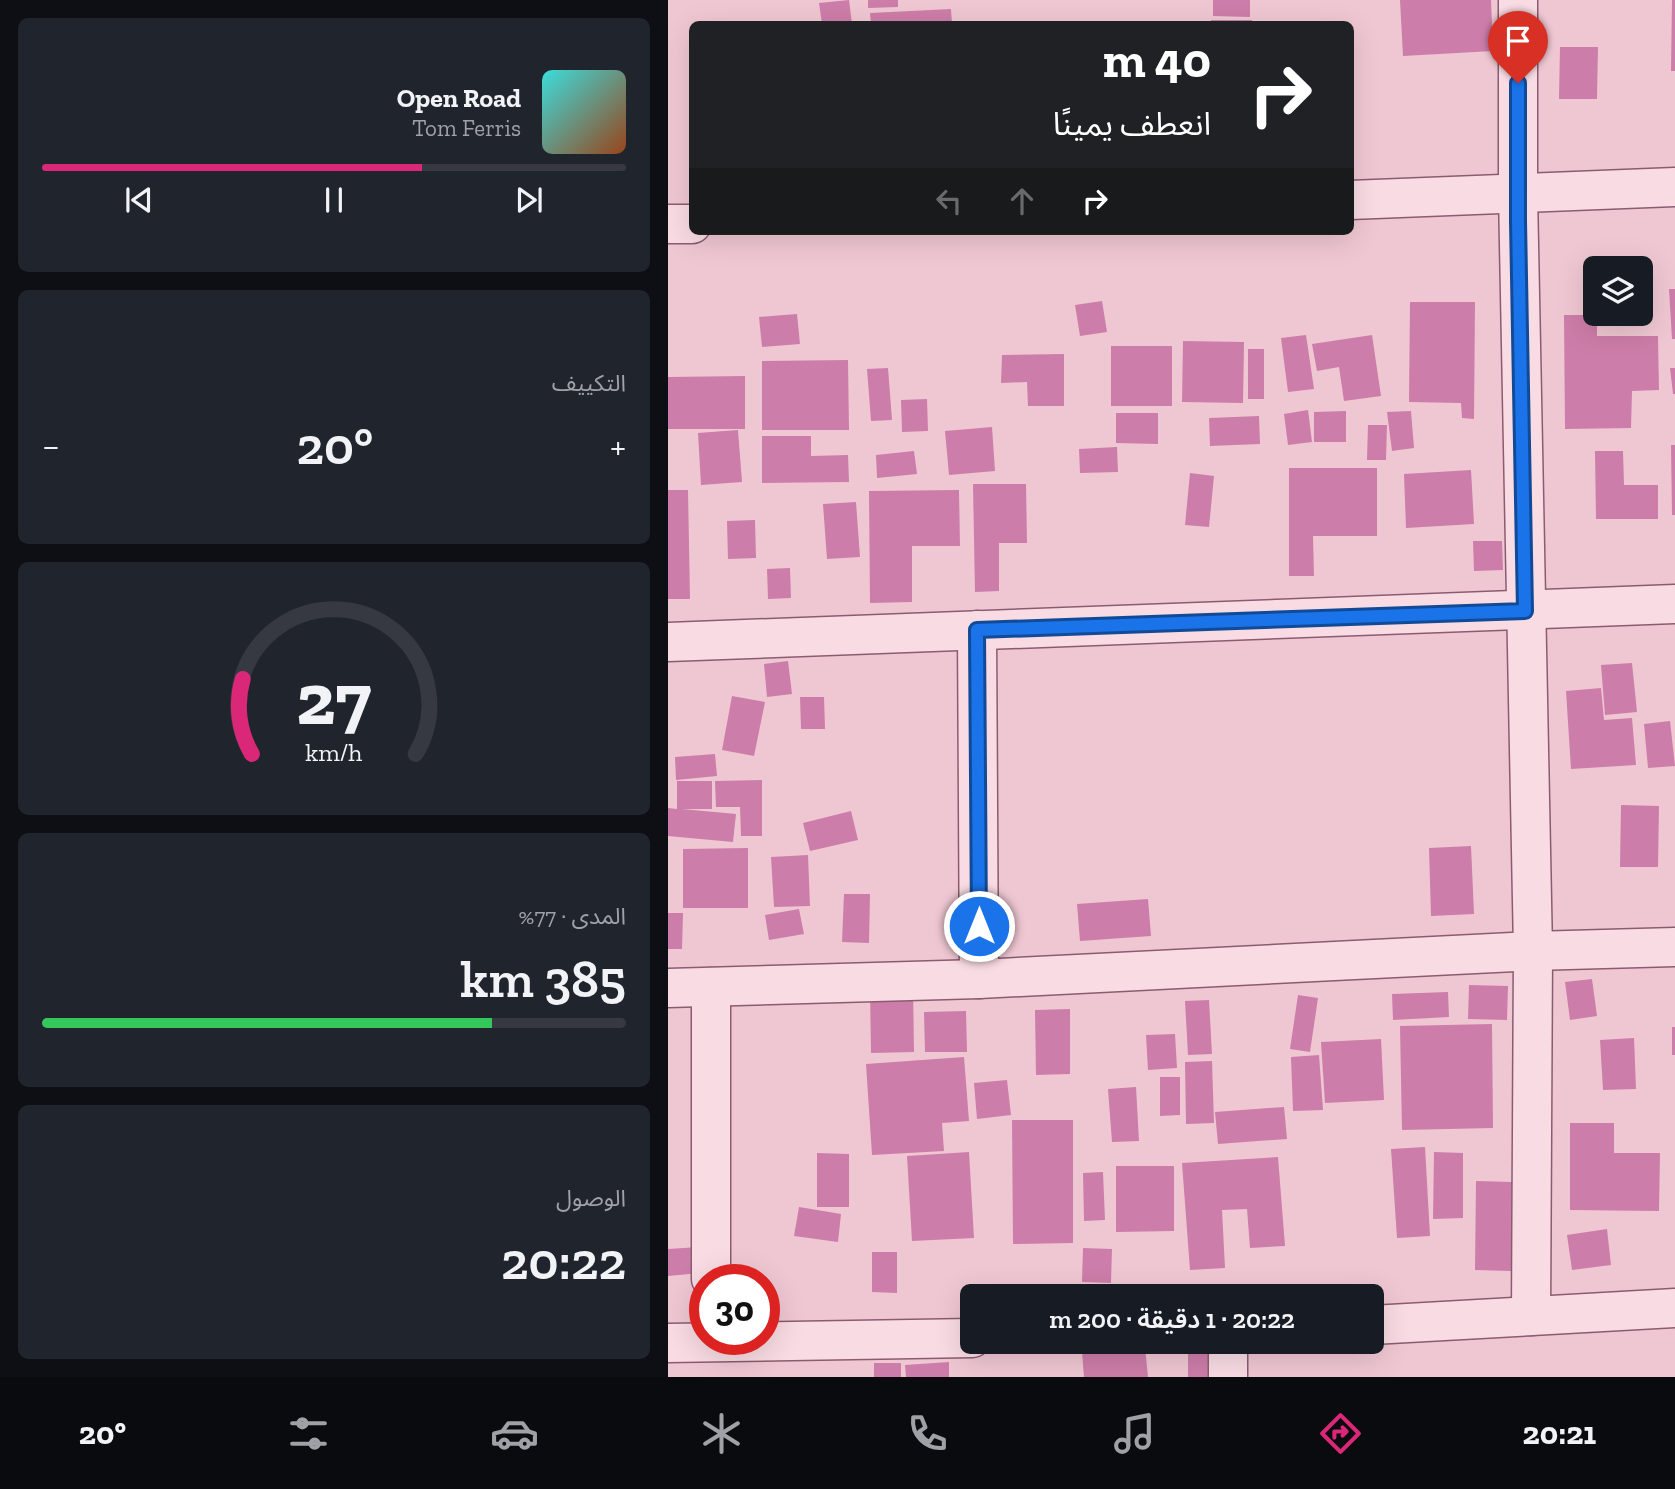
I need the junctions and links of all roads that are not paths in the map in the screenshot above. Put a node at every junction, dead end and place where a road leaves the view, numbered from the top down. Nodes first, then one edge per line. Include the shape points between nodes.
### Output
1 (1518, 0) edge
2 (1674, 187) edge
3 (1518, 194) junction
4 (1354, 200) edge
5 (689, 224) edge
6 (668, 225) edge
7 (1674, 604) edge
8 (1525, 611) junction
9 (977, 630) junction
10 (668, 642) edge
11 (1674, 947) edge
12 (1533, 951) junction
13 (979, 979) junction
14 (711, 987) junction
15 (668, 988) edge
16 (711, 1264) edge
17 (1674, 1308) edge
18 (1531, 1316) junction
19 (1384, 1324) edge
20 (960, 1338) edge
21 (780, 1340) edge
22 (689, 1342) edge
23 (668, 1343) edge
24 (1228, 1354) edge
25 (1228, 1377) edge

1 - 3 street
2 - 3 street
3 - 4 street
3 - 8 street
5 - 6 street
7 - 8 street
8 - 9 street
8 - 12 street
9 - 10 street
9 - 13 street
11 - 12 street
12 - 13 street
12 - 18 street
13 - 14 street
14 - 15 street
14 - 16 street
17 - 18 street
18 - 19 street
20 - 21 street
22 - 23 street
24 - 25 street

